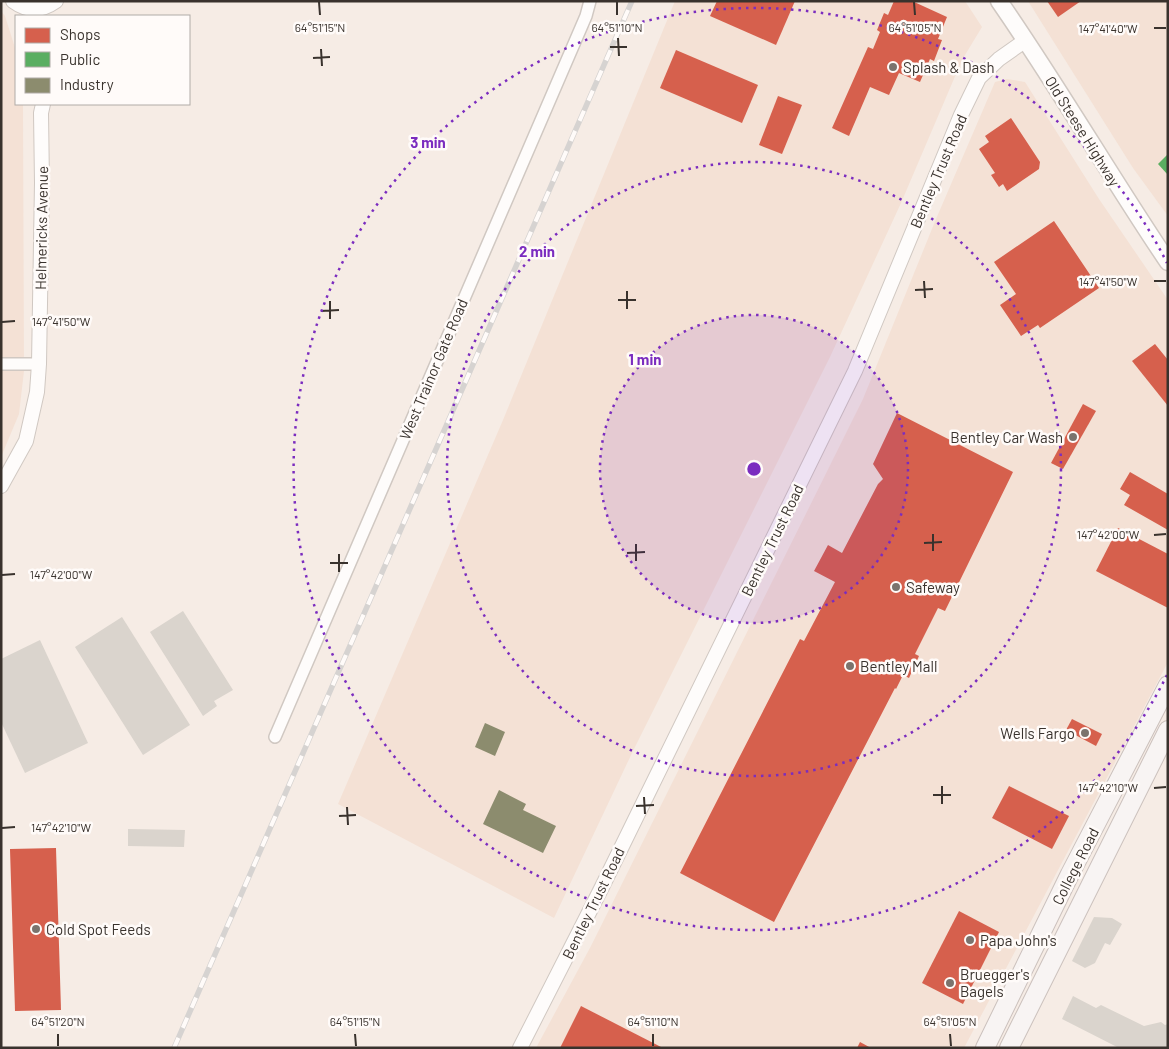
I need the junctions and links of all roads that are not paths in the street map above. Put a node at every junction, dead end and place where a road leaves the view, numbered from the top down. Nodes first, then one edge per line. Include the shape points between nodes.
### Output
1 (12, 1) edge
2 (56, 1) edge
3 (590, 1) edge
4 (999, 1) edge
5 (19, 15) edge
6 (49, 15) edge
7 (1026, 40) junction
8 (41, 107) edge
9 (1168, 262) edge
10 (1, 364) edge
11 (38, 364) junction
12 (1, 486) edge
13 (1168, 685) edge
14 (1168, 730) edge
15 (275, 736) dead end
16 (520, 1048) edge
17 (985, 1048) edge
18 (1009, 1048) edge

1 - 2 street via 35,10
1 - 5 street
2 - 6 street
3 - 15 street, West Trainor Gate Road
4 - 7 main road, Old Steese Highway
7 - 9 main road, Old Steese Highway
7 - 16 street, Bentley Trust Road via 979,78 855,371
8 - 11 street, Helmericks Avenue
10 - 11 street
11 - 12 street, Helmericks Avenue via 37,392 26,441
13 - 17 main road, College Road
14 - 18 main road, College Road

